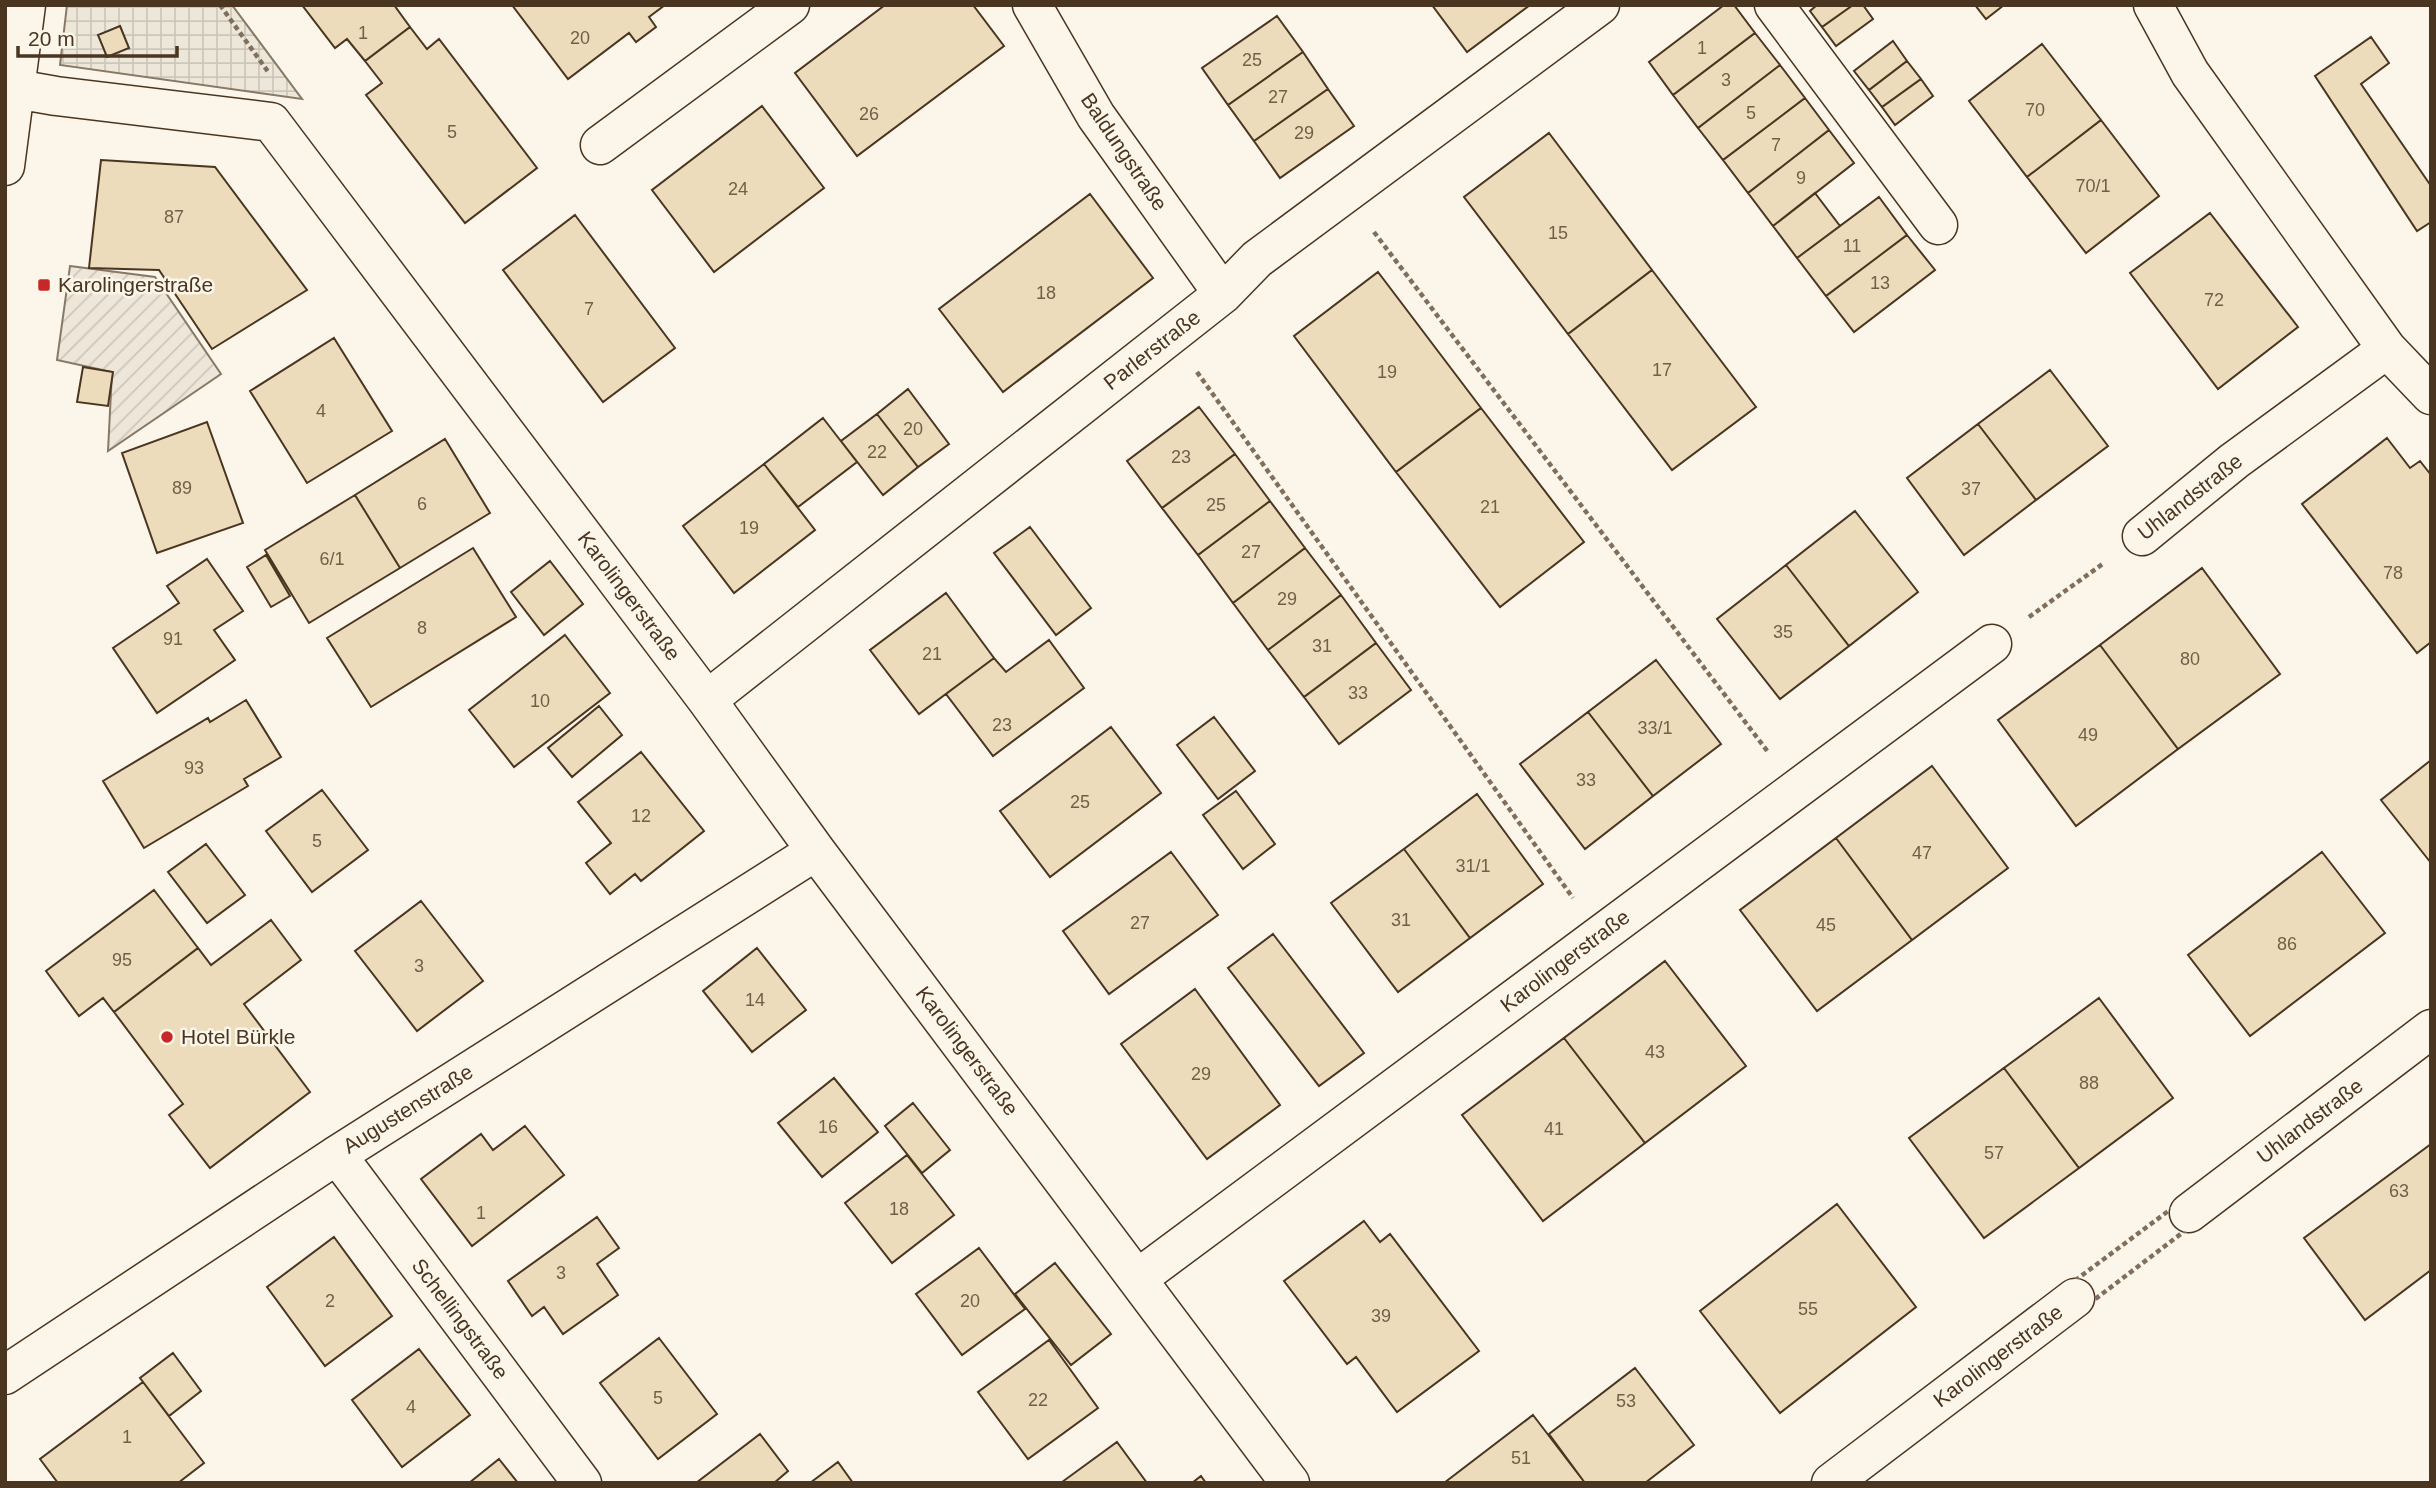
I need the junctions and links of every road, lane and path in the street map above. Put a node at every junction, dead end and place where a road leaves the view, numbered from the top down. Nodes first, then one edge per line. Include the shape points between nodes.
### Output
1 (220, 5) edge
2 (790, 5) edge
3 (1032, 5) edge
4 (1600, 5) edge
5 (1774, 5) edge
6 (2153, 5) edge
7 (18, 14) edge
8 (16, 89) junction
9 (271, 122) junction
10 (600, 145) dead end
11 (5, 166) edge
12 (1345, 194) junction
13 (1938, 225) dead end
14 (1223, 294) junction
15 (1170, 335) junction
16 (2387, 349) junction
17 (2431, 396) edge
18 (2142, 536) joint
19 (1992, 644) joint
20 (707, 700) junction
21 (1796, 789) junction
22 (816, 851) junction
23 (1600, 935) junction
24 (2431, 1028) edge
25 (337, 1155) junction
26 (2189, 1213) joint
27 (2152, 1222) dead end
28 (1137, 1279) junction
29 (2075, 1298) junction
30 (5, 1374) edge
31 (582, 1483) edge
32 (1290, 1483) edge
33 (1831, 1483) edge

1 - 9 path via 278,85
2 - 10 street
3 - 14 street, Baldungstraße via 1096,116
4 - 12 street, Parlerstraße
5 - 13 street
6 - 16 street via 2190,74
7 - 8 street
8 - 9 street
8 - 11 street
9 - 20 street, Karolingerstraße
12 - 14 street, Parlerstraße via 1257,259
12 - 21 path
14 - 15 street, Parlerstraße
15 - 20 street, Parlerstraße
15 - 23 path
16 - 17 street
16 - 18 street, Uhlandstraße via 2234,461
18 - 19 path, Uhlandstraße
19 - 21 street, Karolingerstraße
20 - 22 street, Karolingerstraße
21 - 23 street, Karolingerstraße
22 - 25 street, Augustenstraße
22 - 28 street, Karolingerstraße
23 - 28 street, Karolingerstraße
24 - 26 street, Uhlandstraße
25 - 30 street, Augustenstraße
25 - 31 street, Schellingstraße
26 - 29 path via 2186,1230 2094,1300
27 - 29 path, Karolingerstraße via 2077,1279
28 - 32 street, Karolingerstraße
29 - 33 street, Karolingerstraße

